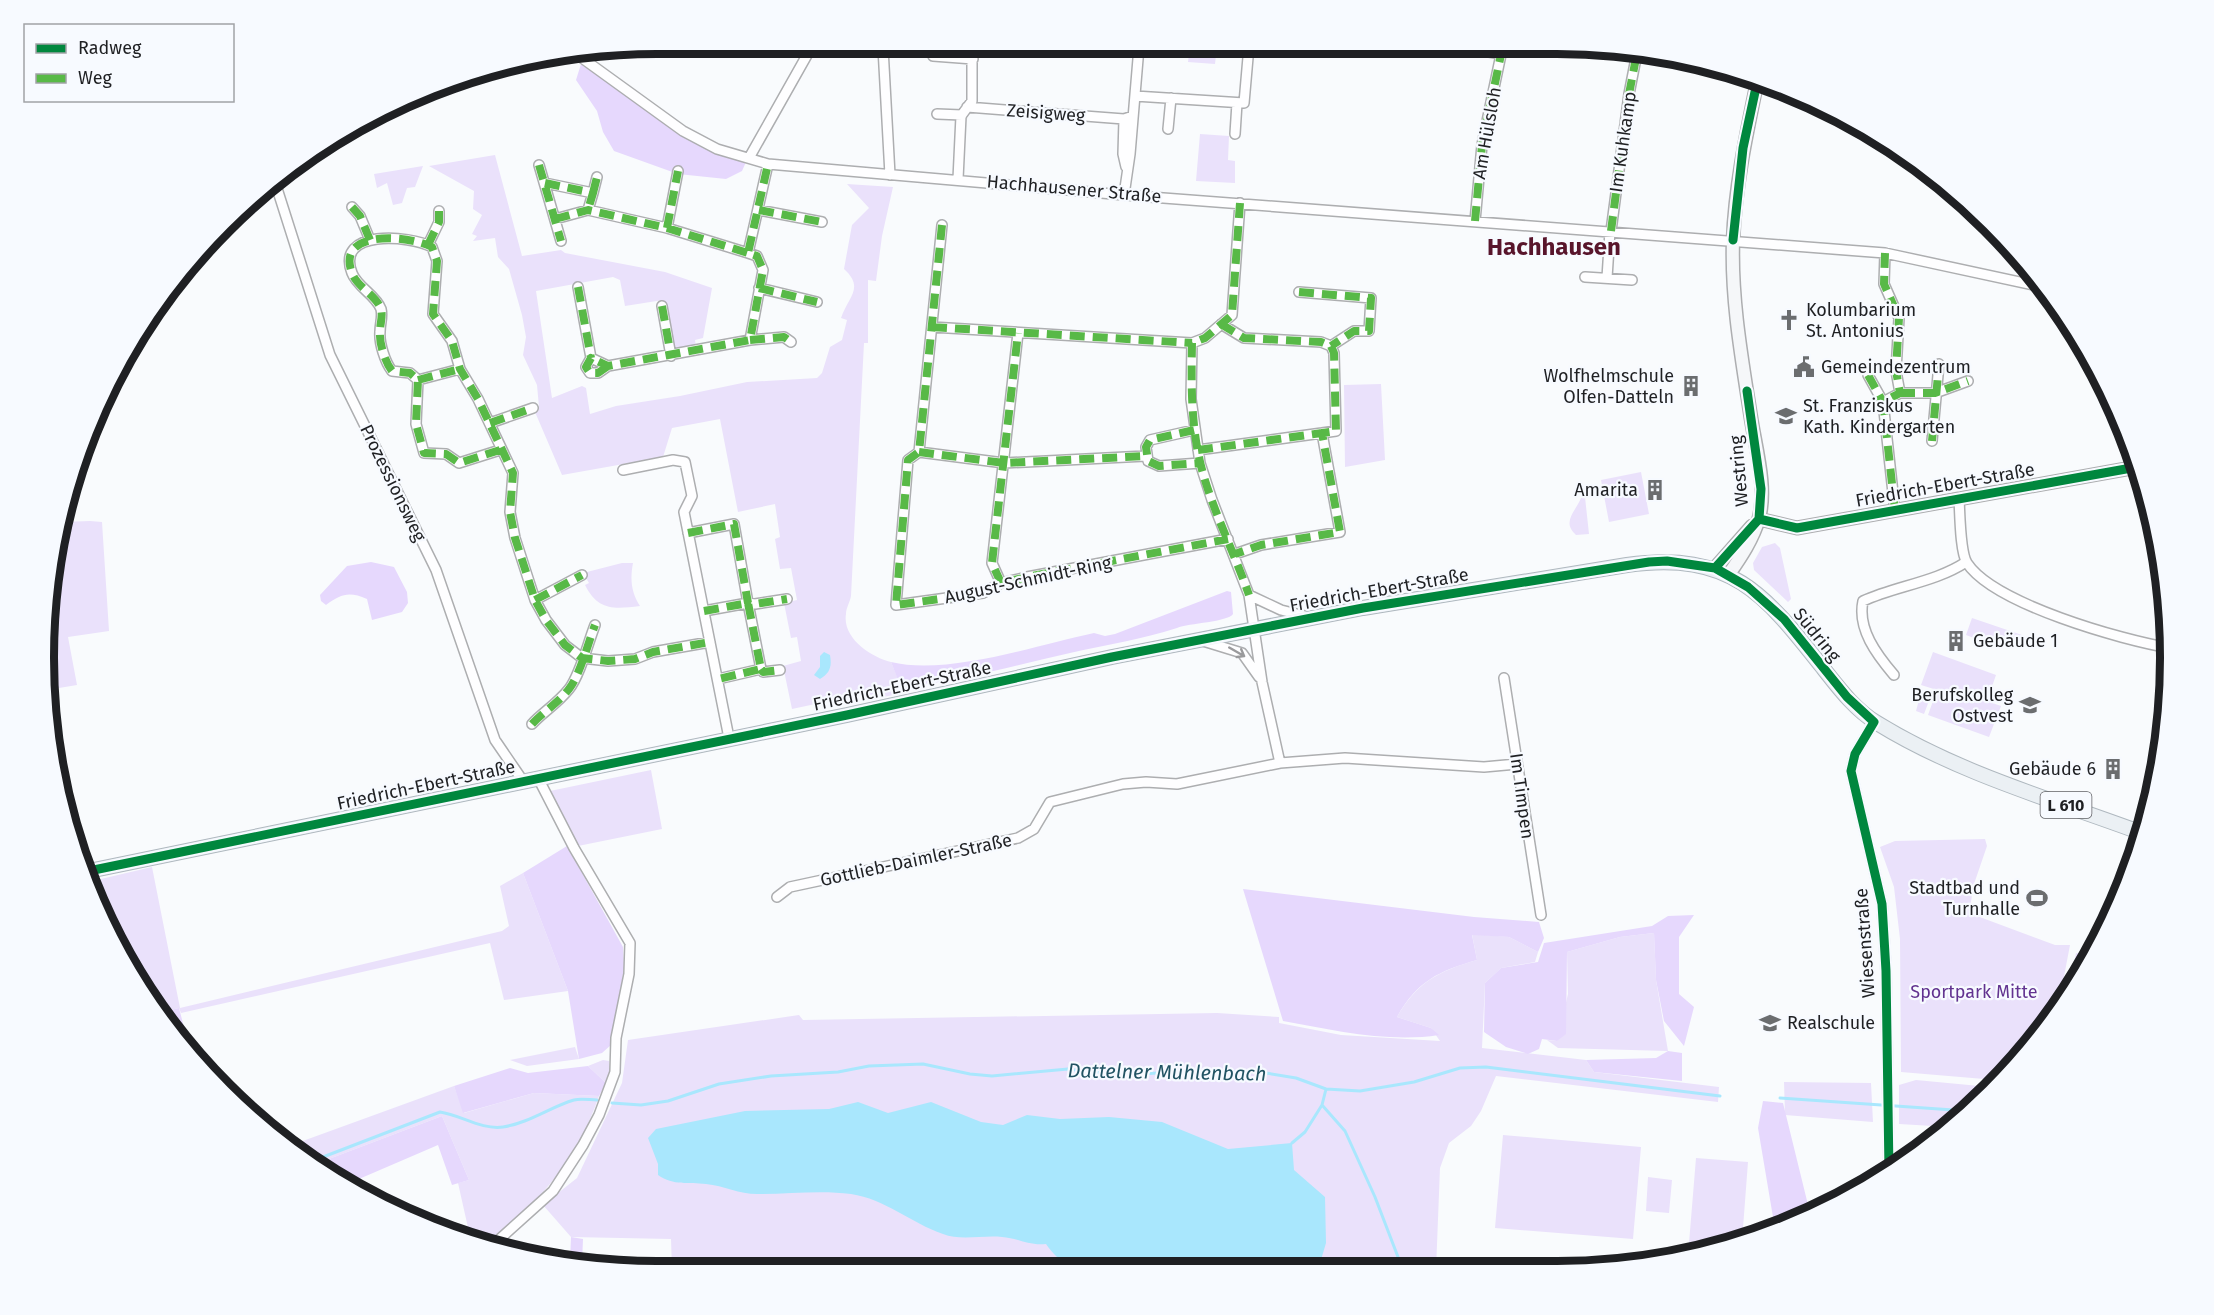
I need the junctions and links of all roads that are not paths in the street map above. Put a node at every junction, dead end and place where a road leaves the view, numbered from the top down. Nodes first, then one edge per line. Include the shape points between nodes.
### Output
1 (808, 54) edge
2 (883, 54) edge
3 (973, 54) edge
4 (1138, 54) edge
5 (1248, 54) edge
6 (1501, 54) edge
7 (933, 56) dead end
8 (583, 59) edge
9 (973, 59) junction
10 (1636, 59) edge
11 (1756, 88) edge
12 (1134, 96) junction
13 (1171, 98) junction
14 (1237, 103) junction
15 (964, 111) junction
16 (937, 114) dead end
17 (1129, 117) junction
18 (1168, 129) dead end
19 (1235, 134) dead end
20 (749, 158) junction
21 (768, 164) junction
22 (539, 165) dead end
23 (678, 171) dead end
24 (890, 175) junction
25 (597, 177) dead end
26 (958, 179) junction
27 (544, 183) junction
28 (277, 190) edge
29 (593, 193) junction
30 (1124, 195) junction
31 (1239, 203) junction
32 (352, 207) dead end
33 (588, 210) junction
34 (759, 210) junction
35 (439, 211) dead end
36 (555, 219) junction
37 (1475, 221) junction
38 (822, 222) dead end
39 (942, 225) dead end
40 (667, 228) junction
41 (1611, 231) junction
42 (370, 240) junction
43 (1733, 240) junction
44 (561, 241) dead end
45 (428, 245) junction
46 (748, 253) junction
47 (1885, 253) junction
48 (1585, 277) dead end
49 (1607, 278) junction
50 (1632, 280) dead end
51 (2030, 284) edge
52 (578, 287) dead end
53 (759, 288) junction
54 (1299, 292) dead end
55 (817, 302) dead end
56 (662, 306) dead end
57 (1221, 324) junction
58 (932, 327) junction
59 (1018, 333) junction
60 (750, 340) junction
61 (791, 342) dead end
62 (1192, 344) junction
63 (1331, 346) junction
64 (671, 356) junction
65 (591, 358) junction
66 (1940, 364) dead end
67 (608, 366) junction
68 (460, 369) junction
69 (1868, 375) dead end
70 (418, 380) junction
71 (1968, 381) dead end
72 (1900, 393) junction
73 (1935, 393) junction
74 (1883, 402) junction
75 (533, 408) dead end
76 (490, 423) junction
77 (1194, 430) junction
78 (1322, 433) junction
79 (1932, 441) dead end
80 (500, 450) junction
81 (1198, 450) junction
82 (919, 452) junction
83 (1146, 456) junction
84 (1004, 463) junction
85 (1200, 463) junction
86 (2129, 468) edge
87 (623, 470) dead end
88 (1959, 499) junction
89 (1895, 511) junction
90 (1759, 519) junction
91 (688, 533) junction
92 (1228, 539) junction
93 (1235, 554) junction
94 (1966, 562) junction
95 (1715, 568) junction
96 (1729, 574) junction
97 (582, 575) dead end
98 (1001, 583) junction
99 (1249, 595) junction
100 (787, 599) dead end
101 (535, 600) junction
102 (748, 603) junction
103 (704, 611) junction
104 (1311, 618) junction
105 (596, 625) dead end
106 (1255, 629) junction
107 (1199, 640) junction
108 (710, 642) junction
109 (2160, 646) edge
110 (582, 658) junction
111 (761, 669) junction
112 (780, 670) dead end
113 (1894, 675) dead end
114 (1504, 678) dead end
115 (718, 679) junction
116 (1262, 682) junction
117 (1874, 722) junction
118 (532, 724) dead end
119 (729, 738) junction
120 (1280, 763) junction
121 (1517, 764) junction
122 (522, 782) junction
123 (541, 784) junction
124 (2134, 830) edge
125 (93, 870) edge
126 (777, 897) dead end
127 (1541, 915) dead end
128 (1889, 1161) edge
129 (499, 1239) edge

1 - 20 street
2 - 24 street
3 - 9 street
4 - 12 street
5 - 14 street via 1244,103
6 - 37 street, Am Hülsloh via 1482,145
7 - 9 street
8 - 20 street, Hachhausener Straße via 683,131 717,149
9 - 15 street via 972,101
10 - 41 street, Im Kuhkamp
11 - 43 street, Westring via 1743,148
12 - 13 street
12 - 17 street
13 - 14 street
13 - 18 street
14 - 19 street
15 - 16 street, Zeisigweg
15 - 17 street, Zeisigweg
15 - 26 street
17 - 30 street
20 - 21 street, Hachhausener Straße
21 - 24 street, Hachhausener Straße
21 - 34 street
22 - 27 street
23 - 40 street
24 - 26 street, Hachhausener Straße
25 - 29 street
26 - 30 street, Hachhausener Straße
27 - 29 street
27 - 36 street
28 - 122 street, Prozessionsweg via 330,355 436,570 495,740
29 - 33 street
30 - 31 street, Hachhausener Straße
31 - 37 street, Hachhausener Straße
31 - 57 street via 1232,315
32 - 42 street
33 - 36 street
33 - 40 street
34 - 38 street
34 - 46 street
35 - 45 street via 439,222
36 - 44 street
37 - 41 street, Hachhausener Straße
39 - 58 street, August-Schmidt-Ring
40 - 46 street
41 - 43 street, Hachhausener Straße
41 - 49 street
42 - 45 street via 401,238
42 - 70 street via 350,254 352,276 380,306 379,334 387,365 392,371 410,373
43 - 47 street, Hachhausener Straße
43 - 90 street, Westring via 1738,316 1761,489
45 - 68 street via 437,261 432,314 452,341
46 - 53 street via 757,256 762,270
47 - 51 street, Hachhausener Straße
47 - 72 street via 1884,284 1899,318 1896,370
48 - 49 street
49 - 50 street
52 - 65 street
53 - 55 street
53 - 60 street
54 - 63 street via 1371,298 1369,331 1354,331
56 - 64 street
57 - 62 street
57 - 63 street via 1244,338 1321,342
58 - 59 street
58 - 82 street, August-Schmidt-Ring
59 - 62 street
59 - 84 street
60 - 61 street via 784,337
60 - 64 street
62 - 77 street
63 - 78 street via 1336,431
64 - 67 street
65 - 67 street
65 - 67 street via 586,367 590,373
66 - 73 street
68 - 70 street
68 - 76 street
69 - 74 street
70 - 80 street via 417,424 424,453 446,453 459,463
71 - 73 street
72 - 73 street
72 - 74 street
73 - 79 street
74 - 89 street
75 - 76 street
76 - 80 street
77 - 81 street
77 - 83 street via 1150,440
78 - 81 street
78 - 93 street via 1340,532 1261,545
80 - 101 street via 513,474 510,512
81 - 85 street
82 - 84 street
82 - 98 street, August-Schmidt-Ring via 908,460 896,605 983,593
83 - 84 street
83 - 85 street via 1159,466
84 - 98 street via 992,563
85 - 92 street
86 - 88 street, Friedrich-Ebert-Straße
87 - 91 street via 673,460 685,462 692,496 684,512
88 - 89 street, Friedrich-Ebert-Straße
88 - 94 street
89 - 90 street, Friedrich-Ebert-Straße via 1797,528
90 - 95 street, Westring
90 - 96 street, Westring via 1746,550
91 - 102 street via 734,524
91 - 103 street
92 - 93 street
92 - 98 street, August-Schmidt-Ring
93 - 99 street
94 - 109 street via 2018,601 2091,628
94 - 113 street via 1863,601 1861,611 1867,634 1875,653
95 - 96 main road, Friedrich-Ebert-Straße / L 610
95 - 104 main road, Friedrich-Ebert-Straße / L 610 via 1649,562
96 - 117 main road, Südring / L 610 via 1768,603 1847,697
97 - 101 street
99 - 104 street, Friedrich-Ebert-Straße
99 - 106 street
100 - 102 street
101 - 110 street via 565,645
102 - 103 street
102 - 111 street
103 - 108 street
104 - 106 main road, Friedrich-Ebert-Straße / L 610
105 - 110 street
106 - 107 main road, Friedrich-Ebert-Straße / L 610
106 - 116 street
107 -> 116 street via 1242,653
107 - 119 main road, Friedrich-Ebert-Straße / L 610
108 - 110 street via 635,659 608,662
108 - 115 street
110 - 118 street via 571,687
111 - 112 street
111 - 115 street
114 - 121 street, Im Timpen
115 - 119 street
116 - 120 street
117 - 124 main road, Südring / L 610 via 1934,754
117 - 128 street, Wiesenstraße via 1855,754 1851,771 1882,904
119 - 123 main road, Friedrich-Ebert-Straße / L 610
120 - 121 street, Gottlieb-Daimler-Straße via 1346,758 1484,767
120 - 126 street, Gottlieb-Daimler-Straße via 1177,784 1146,782 1060,798 1044,810 1028,835 790,887
121 - 127 street, Im Timpen
122 - 123 main road, Friedrich-Ebert-Straße / L 610
122 - 125 main road, Friedrich-Ebert-Straße / L 610
123 - 129 street via 630,943 629,974 616,1038 615,1072 599,1115 553,1191

